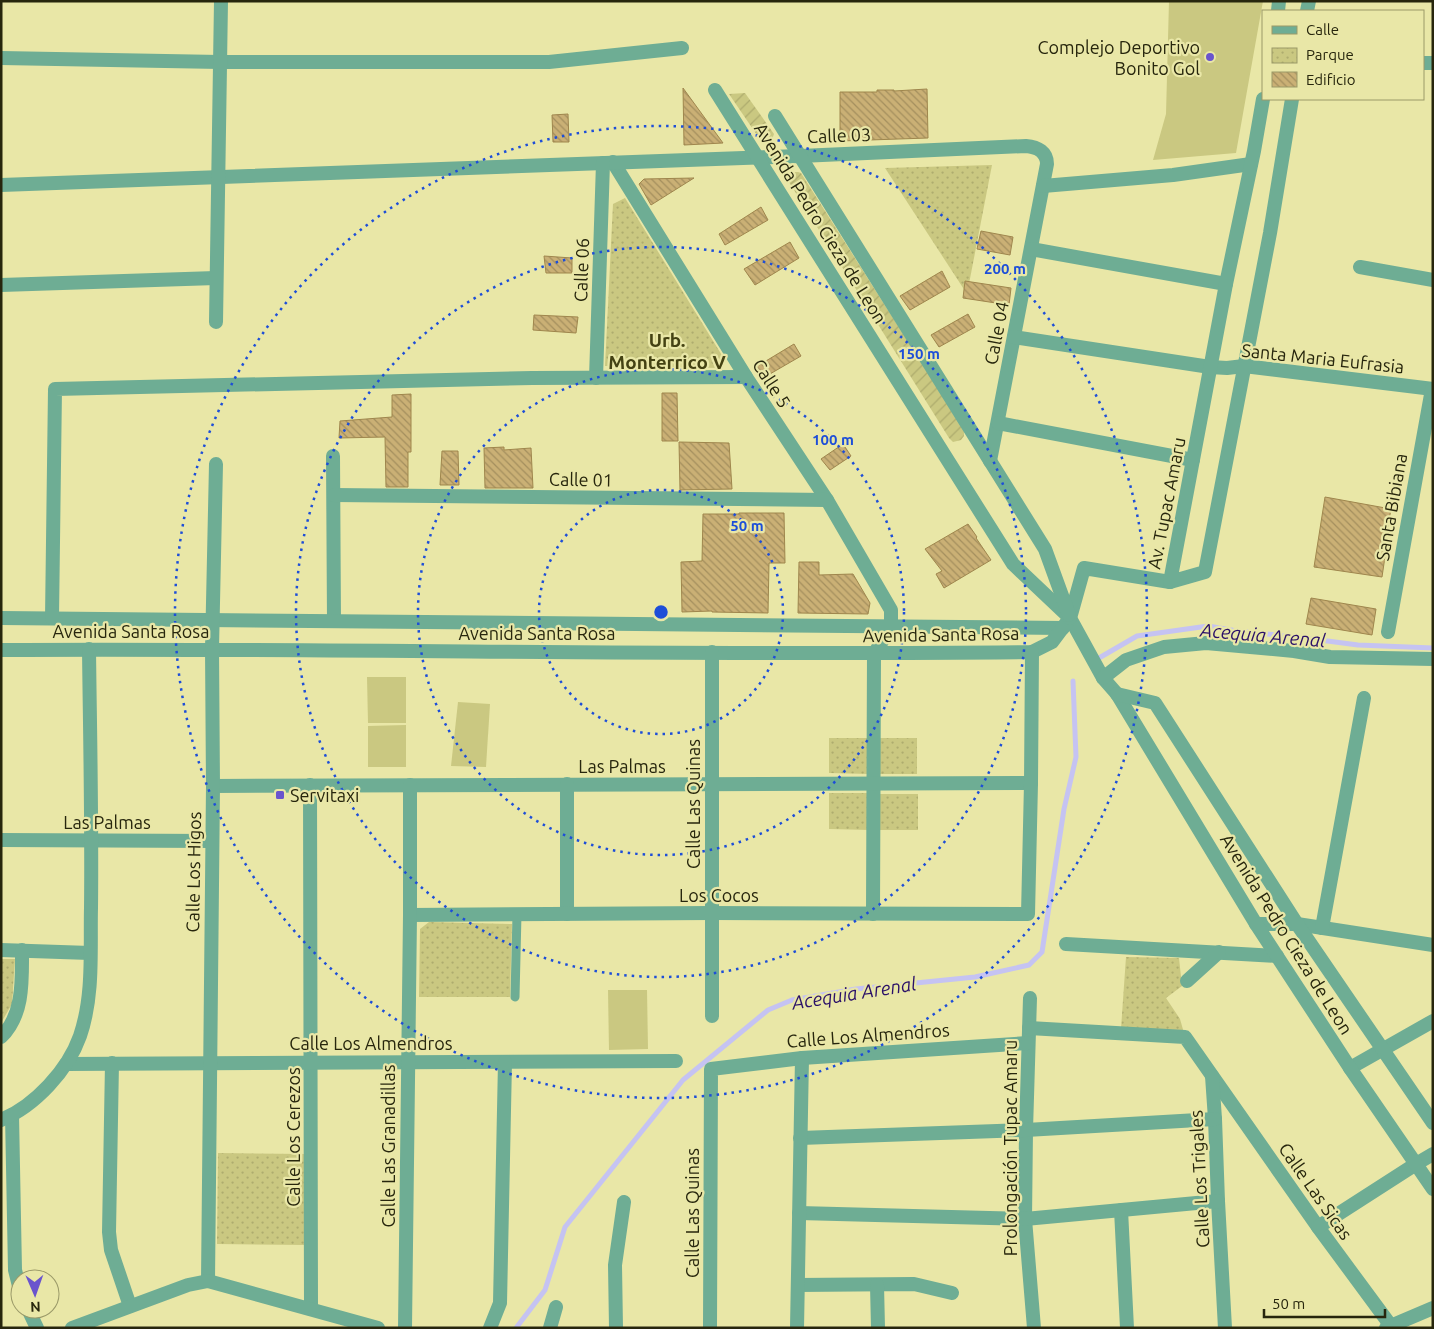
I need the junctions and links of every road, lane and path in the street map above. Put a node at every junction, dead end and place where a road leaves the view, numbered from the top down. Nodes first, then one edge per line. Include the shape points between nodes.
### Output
1 (221, 1) edge
2 (682, 48) dead end
3 (1, 58) edge
4 (220, 62) junction
5 (715, 90) dead end
6 (1263, 100) edge
7 (1292, 100) edge
8 (775, 116) dead end
9 (1043, 153) joint
10 (800, 156) junction
11 (757, 157) junction
12 (608, 162) junction
13 (1251, 164) junction
14 (218, 177) junction
15 (1, 185) edge
16 (1043, 186) junction
17 (1031, 248) junction
18 (1360, 267) dead end
19 (216, 278) junction
20 (1433, 280) edge
21 (1226, 284) junction
22 (1, 285) edge
23 (216, 322) dead end
24 (1014, 336) junction
25 (1210, 366) junction
26 (1244, 366) junction
27 (746, 377) junction
28 (596, 378) junction
29 (1432, 389) edge
30 (998, 423) junction
31 (334, 456) dead end
32 (1193, 460) junction
33 (990, 461) junction
34 (216, 464) dead end
35 (334, 495) junction
36 (827, 500) junction
37 (1170, 582) junction
38 (1, 618) edge
39 (52, 618) junction
40 (212, 620) junction
41 (334, 621) junction
42 (1066, 623) junction
43 (891, 627) junction
44 (1388, 632) dead end
45 (89, 649) junction
46 (1, 650) edge
47 (212, 650) junction
48 (712, 652) junction
49 (1032, 652) junction
50 (874, 654) junction
51 (1433, 659) edge
52 (1100, 672) junction
53 (1117, 694) junction
54 (1364, 698) dead end
55 (1031, 783) junction
56 (567, 784) junction
57 (712, 784) junction
58 (873, 784) junction
59 (310, 785) junction
60 (410, 785) junction
61 (213, 786) junction
62 (1, 840) edge
63 (92, 841) junction
64 (212, 841) junction
65 (712, 913) junction
66 (517, 914) junction
67 (567, 914) junction
68 (873, 914) junction
69 (410, 915) junction
70 (1256, 924) junction
71 (1297, 924) junction
72 (1322, 928) junction
73 (1066, 944) dead end
74 (1433, 945) edge
75 (1, 950) edge
76 (22, 950) junction
77 (1219, 952) junction
78 (90, 953) junction
79 (1277, 956) junction
80 (1186, 981) dead end
81 (515, 997) dead end
82 (1030, 998) dead end
83 (712, 1016) dead end
84 (1433, 1021) edge
85 (1029, 1028) junction
86 (1, 1037) edge
87 (1028, 1042) junction
88 (1382, 1049) junction
89 (802, 1058) junction
90 (676, 1061) dead end
91 (210, 1062) junction
92 (311, 1062) junction
93 (408, 1062) junction
94 (506, 1062) junction
95 (112, 1063) junction
96 (66, 1064) junction
97 (1350, 1068) junction
98 (711, 1069) joint
99 (1212, 1076) junction
100 (7, 1117) edge
101 (1215, 1119) junction
102 (1433, 1123) edge
103 (1026, 1130) junction
104 (800, 1138) junction
105 (1433, 1154) edge
106 (1416, 1164) junction
107 (1433, 1189) edge
108 (1218, 1201) junction
109 (624, 1202) dead end
110 (1121, 1210) junction
111 (799, 1213) junction
112 (1025, 1219) junction
113 (1318, 1228) junction
114 (15, 1269) edge
115 (208, 1280) junction
116 (877, 1285) junction
117 (798, 1286) junction
118 (952, 1293) dead end
119 (130, 1306) junction
120 (556, 1307) dead end
121 (1433, 1308) edge
122 (311, 1309) junction
123 (106, 1322) edge
124 (1389, 1327) edge
125 (72, 1328) edge
126 (378, 1328) edge
127 (405, 1328) edge
128 (490, 1328) edge
129 (550, 1328) edge
130 (616, 1328) edge
131 (710, 1328) edge
132 (797, 1328) edge
133 (878, 1328) edge
134 (1034, 1328) edge
135 (1127, 1328) edge
136 (1225, 1328) edge

1 - 4 street
2 - 4 street via 549,62
3 - 4 street
4 - 14 street
5 - 11 street, Avenida Pedro Cieza de Leon
6 - 13 street, Av. Tupac Amaru
7 - 26 street, Av. Tupac Amaru
8 - 10 street, Avenida Pedro Cieza de Leon
9 - 10 street, Calle 03 via 1026,146
9 - 16 street, Calle 04 via 1047,164
10 - 11 street, Calle 03
10 - 33 street, Avenida Pedro Cieza de Leon
11 - 12 street, Calle 03
11 - 42 street, Avenida Pedro Cieza de Leon via 1013,564
12 - 14 street, Calle 03
12 - 27 street, Calle 5
12 - 28 street, Calle 06
13 - 16 street via 1174,175
13 - 21 street, Av. Tupac Amaru
14 - 15 street, Calle 03
14 - 19 street
16 - 17 street, Calle 04
17 - 21 street
17 - 24 street, Calle 04
18 - 20 street
19 - 22 street
19 - 23 street
21 - 25 street, Av. Tupac Amaru
24 - 25 street, Santa Maria Eufrasia
24 - 30 street, Calle 04
25 - 26 street, Santa Maria Eufrasia
25 - 32 street, Av. Tupac Amaru
26 - 29 street, Santa Maria Eufrasia
26 - 37 street, Av. Tupac Amaru via 1205,572
27 - 28 street
27 - 36 street, Calle 5
28 - 39 street via 55,389
29 - 44 street, Santa Bibiana
30 - 32 street
30 - 33 street, Calle 04
31 - 35 street
32 - 37 street, Av. Tupac Amaru
33 - 42 street, Avenida Pedro Cieza de Leon via 1045,548
34 - 40 street, Calle Los Higos
35 - 36 street, Calle 01
35 - 41 street
36 - 43 street, Calle 5 via 891,610
37 - 42 street via 1084,568
38 - 39 street, Avenida Santa Rosa
39 - 40 street, Avenida Santa Rosa
40 - 41 street, Avenida Santa Rosa
40 - 47 street, Calle Los Higos
41 - 43 street, Avenida Santa Rosa
42 - 43 street, Avenida Santa Rosa
42 - 49 street, Avenida Santa Rosa via 1052,642
42 - 52 street, Avenida Pedro Cieza de Leon via 1088,650
43 - 50 street
45 - 46 street, Avenida Santa Rosa
45 - 47 street, Avenida Santa Rosa
45 - 63 street
47 - 48 street, Avenida Santa Rosa
47 - 61 street, Calle Los Higos
48 - 50 street, Avenida Santa Rosa
48 - 57 street, Calle Las Quinas
49 - 50 street, Avenida Santa Rosa
49 - 55 street
50 - 58 street
51 - 52 street via 1330,657 1206,643 1164,647
52 - 53 street, Avenida Pedro Cieza de Leon
53 - 70 street, Avenida Pedro Cieza de Leon
53 - 71 street, Avenida Pedro Cieza de Leon via 1154,703
54 - 72 street
55 - 58 street, Las Palmas
55 - 68 street, Los Cocos via 1028,914
56 - 57 street, Las Palmas
56 - 60 street, Las Palmas
56 - 67 street
57 - 58 street, Las Palmas
57 - 65 street, Calle Las Quinas
58 - 68 street
59 - 60 street, Las Palmas
59 - 61 street, Las Palmas
59 - 92 street, Calle Los Cerezos
60 - 69 street, Calle Las Granadillas
61 - 64 street, Calle Los Higos
62 - 63 street, Las Palmas
63 - 64 street, Las Palmas
63 - 78 street
64 - 91 street, Calle Los Higos
65 - 67 street, Los Cocos
65 - 68 street, Los Cocos
65 - 83 street, Calle Las Quinas
66 - 67 street, Los Cocos
66 - 69 street, Los Cocos
66 - 81 lane
69 - 93 street, Calle Las Granadillas
70 - 71 street
70 - 79 street, Avenida Pedro Cieza de Leon
71 - 72 street
71 - 88 street, Avenida Pedro Cieza de Leon
72 - 74 street
73 - 77 street
75 - 76 street
76 - 78 street
76 - 86 street via 20,1002
77 - 79 street
77 - 80 street
78 - 96 street via 87,1010 80,1037
79 - 97 street, Avenida Pedro Cieza de Leon
82 - 85 street, Prolongación Tupac Amaru
84 - 88 street
85 - 87 street, Prolongación Tupac Amaru
85 - 99 street via 1185,1037
87 - 89 street, Calle Los Almendros
87 - 103 street, Prolongación Tupac Amaru
88 - 97 street
88 - 102 street, Avenida Pedro Cieza de Leon
89 - 98 street, Calle Los Almendros
89 - 104 street
90 - 94 street, Calle Los Almendros
91 - 92 street, Calle Los Almendros
91 - 95 street, Calle Los Almendros
91 - 115 street, Calle Los Higos
92 - 93 street, Calle Los Almendros
92 - 122 street, Calle Los Cerezos
93 - 94 street, Calle Los Almendros
93 - 127 street, Calle Las Granadillas
94 - 128 street via 500,1303
95 - 96 street, Calle Los Almendros
95 - 119 street via 109,1232 111,1250
96 - 100 street via 41,1093
97 - 106 street, Avenida Pedro Cieza de Leon
98 - 131 street, Calle Las Quinas
99 - 101 street, Calle Los Trigales
99 - 113 street, Calle Las Sicas
100 - 114 street
101 - 103 street
101 - 108 street, Calle Los Trigales
103 - 104 street
103 - 112 street, Prolongación Tupac Amaru
104 - 111 street
105 - 106 street
106 - 107 street, Avenida Pedro Cieza de Leon
106 - 113 street
108 - 110 street
108 - 136 street, Calle Los Trigales
109 - 130 street via 615,1266
110 - 112 street
110 - 135 street
111 - 112 street
111 - 117 street
112 - 134 street, Prolongación Tupac Amaru
113 - 124 street, Calle Las Sicas
115 - 119 street
115 - 122 street
116 - 117 street
116 - 118 street via 914,1284
116 - 133 street
117 - 132 street
119 - 123 street
120 - 129 street
121 - 124 street
122 - 126 street
123 - 125 street

